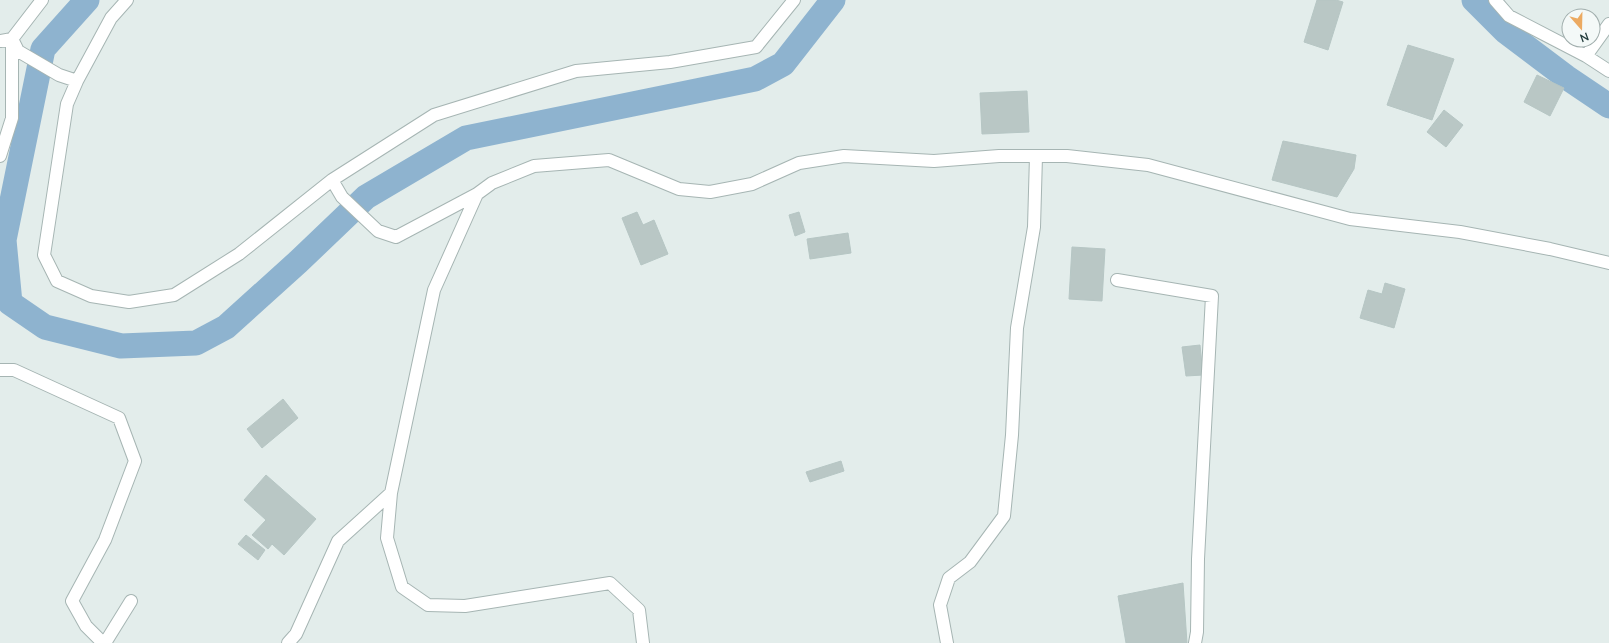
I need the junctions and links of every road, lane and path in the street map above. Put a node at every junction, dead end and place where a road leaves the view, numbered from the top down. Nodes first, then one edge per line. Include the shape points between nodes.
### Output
1 (42, 0) edge
2 (127, 0) edge
3 (794, 0) edge
4 (1494, 0) edge
5 (1609, 24) edge
6 (6, 40) edge
7 (1586, 56) junction
8 (1609, 71) edge
9 (77, 81) junction
10 (0, 156) edge
11 (1036, 156) junction
12 (332, 180) junction
13 (477, 194) junction
14 (1609, 263) edge
15 (1117, 280) dead end
16 (0, 370) edge
17 (391, 493) junction
18 (131, 600) dead end
19 (104, 643) edge
20 (288, 643) edge
21 (643, 643) edge
22 (947, 643) edge
23 (1195, 643) edge

1 - 6 street
2 - 9 street via 111,18
3 - 12 street via 756,47 670,62 576,71 434,115
4 - 7 street via 1508,16
5 - 7 street
6 - 9 street via 18,52 59,75
6 - 10 street via 12,118
7 - 8 street
9 - 12 street via 67,104 44,255 57,281 91,296 129,302 174,295 239,254
11 - 13 street via 934,161 844,156 798,163 752,184 710,192 679,190 609,160 534,166 492,183
11 - 14 street via 1067,156 1148,165 1350,219 1460,232 1550,248
11 - 22 street via 1034,227 1017,328 1012,435 1004,516 970,562 949,578 940,605
12 - 13 street via 342,198 378,231 396,237
13 - 17 street via 434,290
15 - 23 street via 1212,296
16 - 19 street via 14,370 120,418 135,461 105,540 72,601 86,626
17 - 20 street via 338,541 300,627
17 - 21 street via 387,538 402,587 428,605 465,606 610,583 639,610
18 - 19 street

